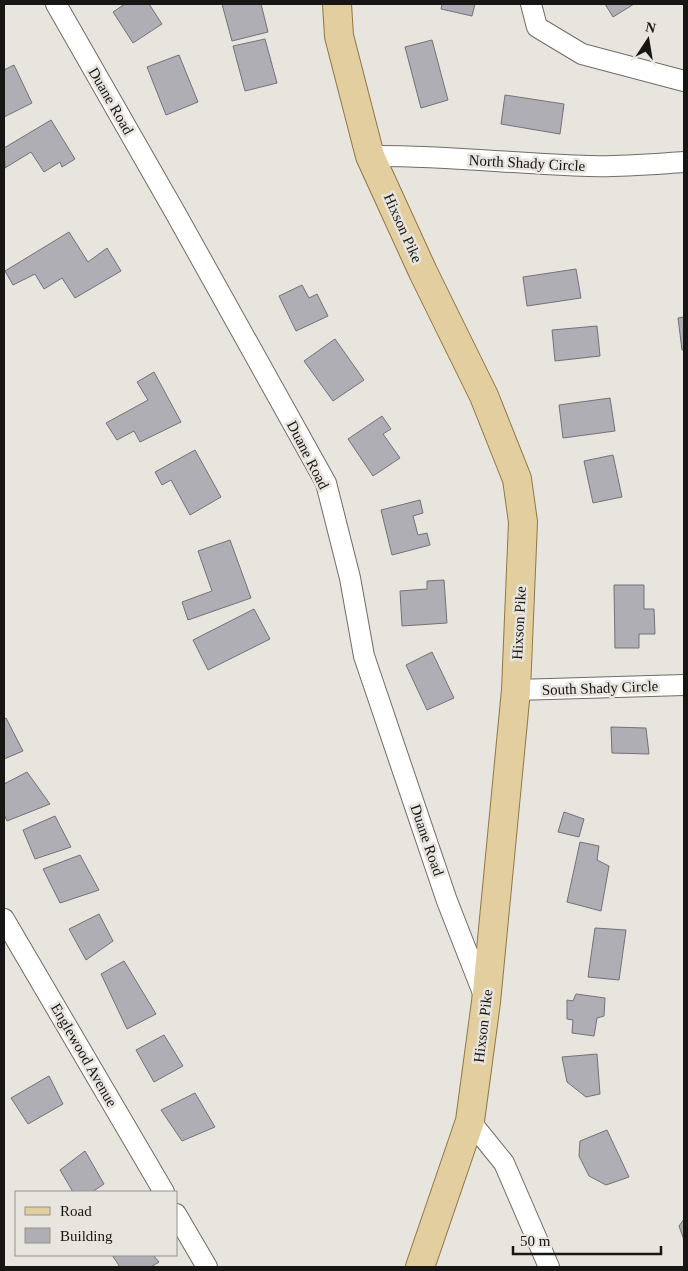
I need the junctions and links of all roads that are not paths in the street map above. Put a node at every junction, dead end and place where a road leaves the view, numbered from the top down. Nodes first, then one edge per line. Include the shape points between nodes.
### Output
1 (56, 4) edge
2 (337, 4) edge
3 (531, 4) edge
4 (684, 81) edge
5 (370, 156) junction
6 (684, 162) edge
7 (684, 685) edge
8 (516, 690) junction
9 (4, 919) edge
10 (486, 1002) junction
11 (470, 1121) junction
12 (163, 1191) edge
13 (178, 1217) edge
14 (207, 1267) edge
15 (420, 1267) edge
16 (549, 1267) edge

1 - 10 street, Duane Road via 326,483 350,578 364,656 447,901
2 - 5 main road, Hixson Pike via 340,36
3 - 4 street via 537,27 582,54
5 - 6 street, North Shady Circle via 413,155 590,166
5 - 8 main road, Hixson Pike via 484,396 517,479 523,522
7 - 8 street, South Shady Circle
8 - 10 main road, Hixson Pike
9 - 12 street, Englewood Avenue
10 - 11 main road, Hixson Pike
11 - 15 main road, Hixson Pike
11 - 16 street via 504,1163
13 - 14 street

